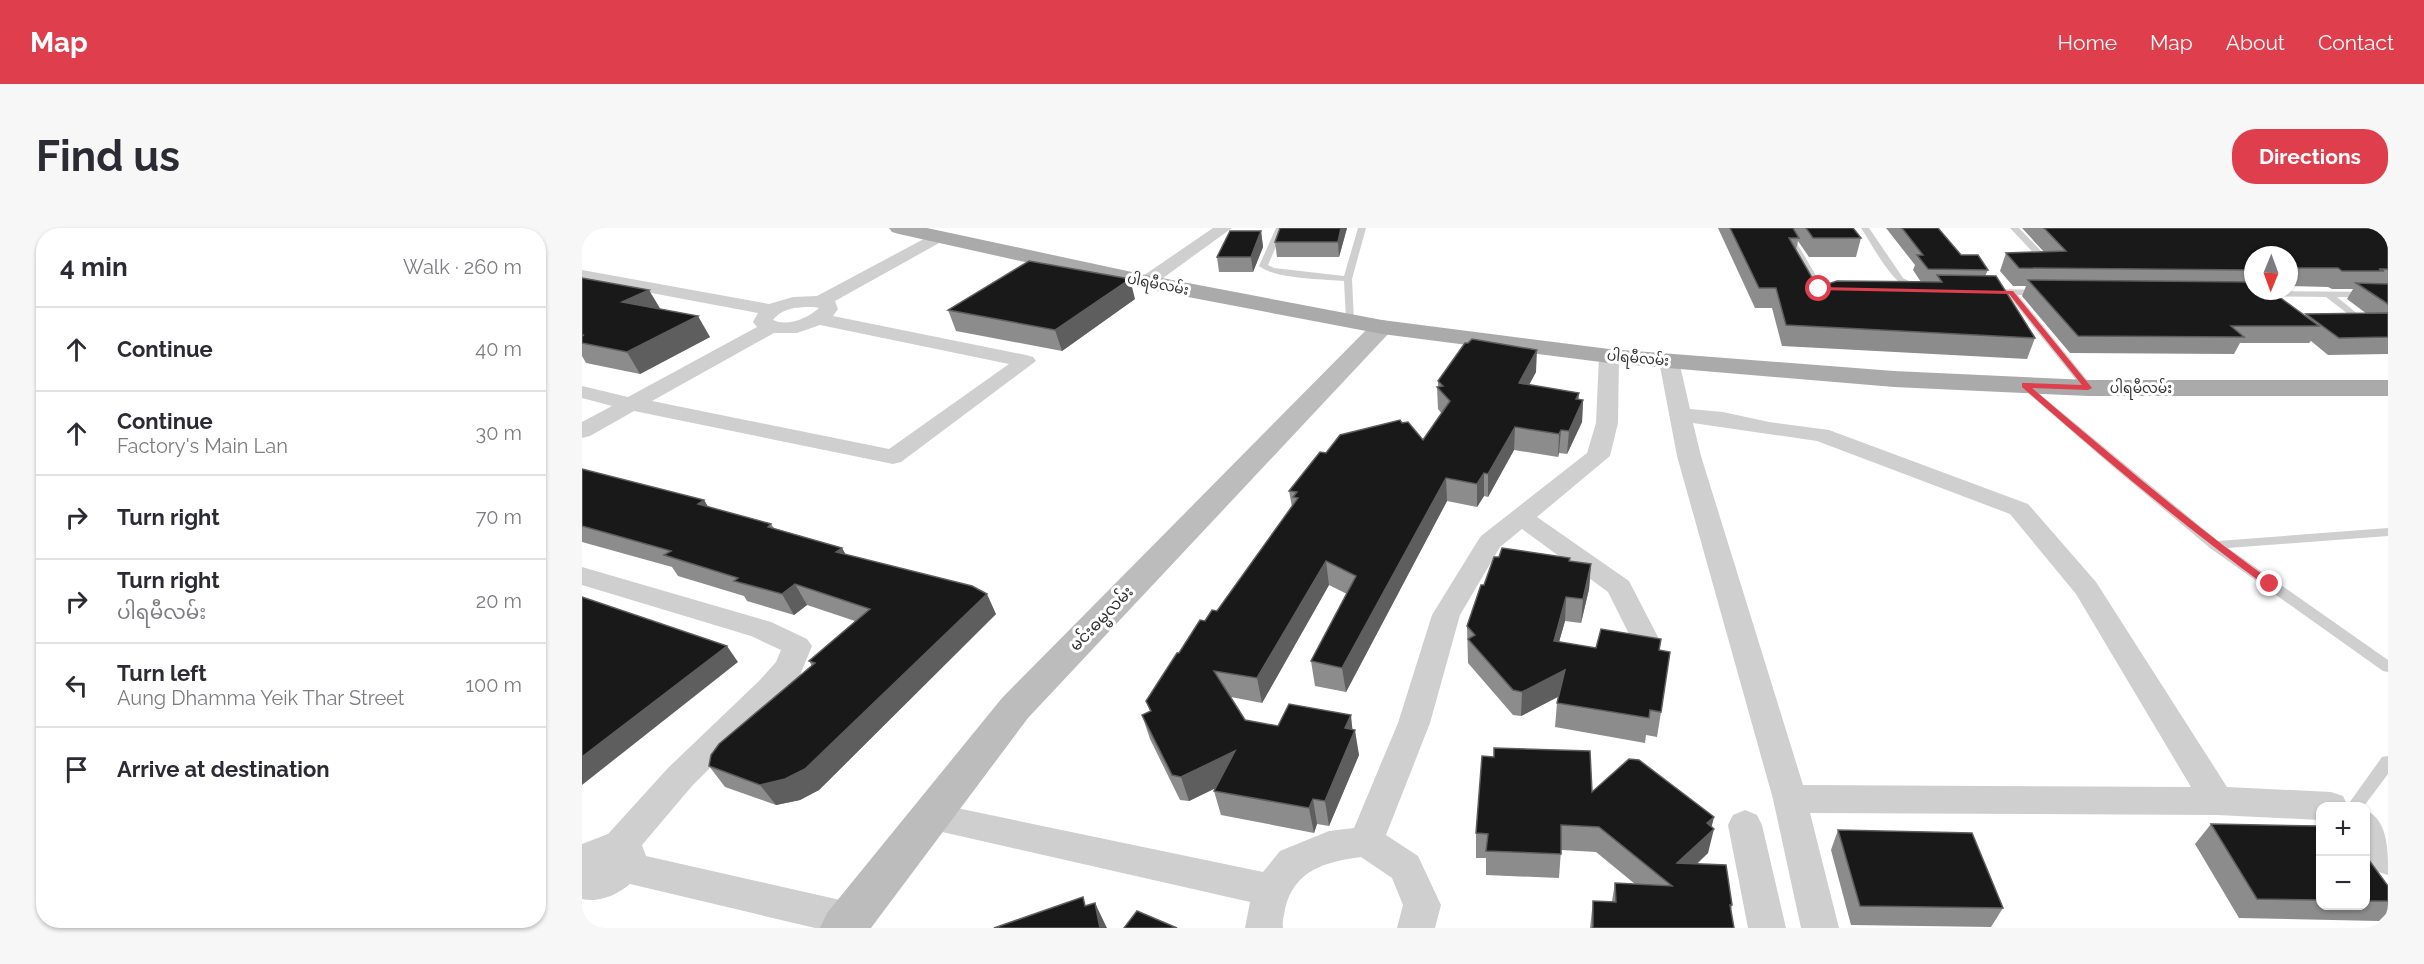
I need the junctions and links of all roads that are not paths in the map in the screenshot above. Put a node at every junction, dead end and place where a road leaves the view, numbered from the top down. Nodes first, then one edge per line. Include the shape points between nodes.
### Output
1 (899, 228) edge
2 (1224, 228) edge
3 (1280, 228) edge
4 (1362, 228) edge
5 (1864, 228) edge
6 (2014, 228) edge
7 (1783, 231) edge
8 (935, 238) junction
9 (2043, 258) edge
10 (582, 275) edge
11 (1348, 279) junction
12 (1146, 282) junction
13 (1819, 289) junction
14 (1830, 289) edge
15 (1895, 290) edge
16 (1917, 290) junction
17 (1929, 291) edge
18 (1976, 291) edge
19 (2011, 292) junction
20 (2057, 292) edge
21 (2298, 294) edge
22 (2328, 294) junction
23 (2388, 295) edge
24 (1826, 300) edge
25 (2262, 300) edge
26 (2268, 304) edge
27 (819, 310) junction
28 (772, 319) junction
29 (2338, 321) edge
30 (1366, 323) junction
31 (1609, 356) junction
32 (1669, 361) junction
33 (2025, 385) junction
34 (2088, 388) junction
35 (2385, 390) edge
36 (582, 392) edge
37 (632, 405) junction
38 (1679, 415) junction
39 (582, 431) edge
40 (1521, 517) junction
41 (2388, 532) edge
42 (2215, 545) junction
43 (582, 576) edge
44 (1645, 639) edge
45 (2388, 667) edge
46 (2388, 762) edge
47 (1790, 800) junction
48 (2217, 801) junction
49 (2359, 802) edge
50 (2316, 806) edge
51 (928, 816) junction
52 (1745, 825) dead end
53 (2370, 831) edge
54 (1366, 841) junction
55 (2388, 860) edge
56 (596, 863) edge
57 (1271, 890) junction
58 (846, 924) edge
59 (1264, 928) edge
60 (1416, 928) edge
61 (1767, 928) edge
62 (1820, 928) edge

1 - 8 main road, ပါရမီလမ်း
2 - 12 street
3 - 11 lane via 1263,266
4 - 11 lane
5 - 16 lane via 1900,280
6 - 9 lane
7 - 13 lane
8 - 12 main road, ပါရမီလမ်း
8 - 27 street
10 - 28 street
11 - 30 lane
12 - 30 main road, ပါရမီလမ်း
13 - 14 lane
13 - 24 lane
15 - 16 lane
16 - 17 lane
18 - 19 lane
19 - 20 lane
19 - 34 lane
21 - 22 lane
22 - 23 lane
22 - 29 lane via 2361,321
25 - 26 lane
27 - 28 street via 794,303
27 - 37 street via 1026,361 893,457
28 - 37 street
30 - 31 main road, ပါရမီလမ်း
30 - 51 main road, မင်းဓမ္မလမ်း via 1015,708
31 - 32 main road, ပါရမီလမ်း
31 - 40 street via 1607,423 1598,456
32 - 33 main road, ပါရမီလမ်း
32 - 38 street
33 - 34 main road, ပါရမီလမ်း
33 - 42 lane
34 - 35 main road, ပါရမီလမ်း
36 - 37 street
37 - 39 street
38 - 47 street
38 - 48 street via 1821,435 2019,509 2085,588
40 - 44 street via 1619,587
40 - 54 street via 1490,542 1446,615 1414,723
41 - 42 lane
42 - 45 lane
43 - 56 street via 761,629 797,646 789,667 771,688
46 - 49 lane
47 - 48 street
47 - 62 street
48 - 50 street
51 - 57 street
51 - 58 main road, မင်းဓမ္မလမ်း
52 - 61 street
53 - 55 street
54 - 57 street via 1329,846 1293,862
54 - 60 street via 1406,867 1422,905
56 - 58 street
57 - 59 street

